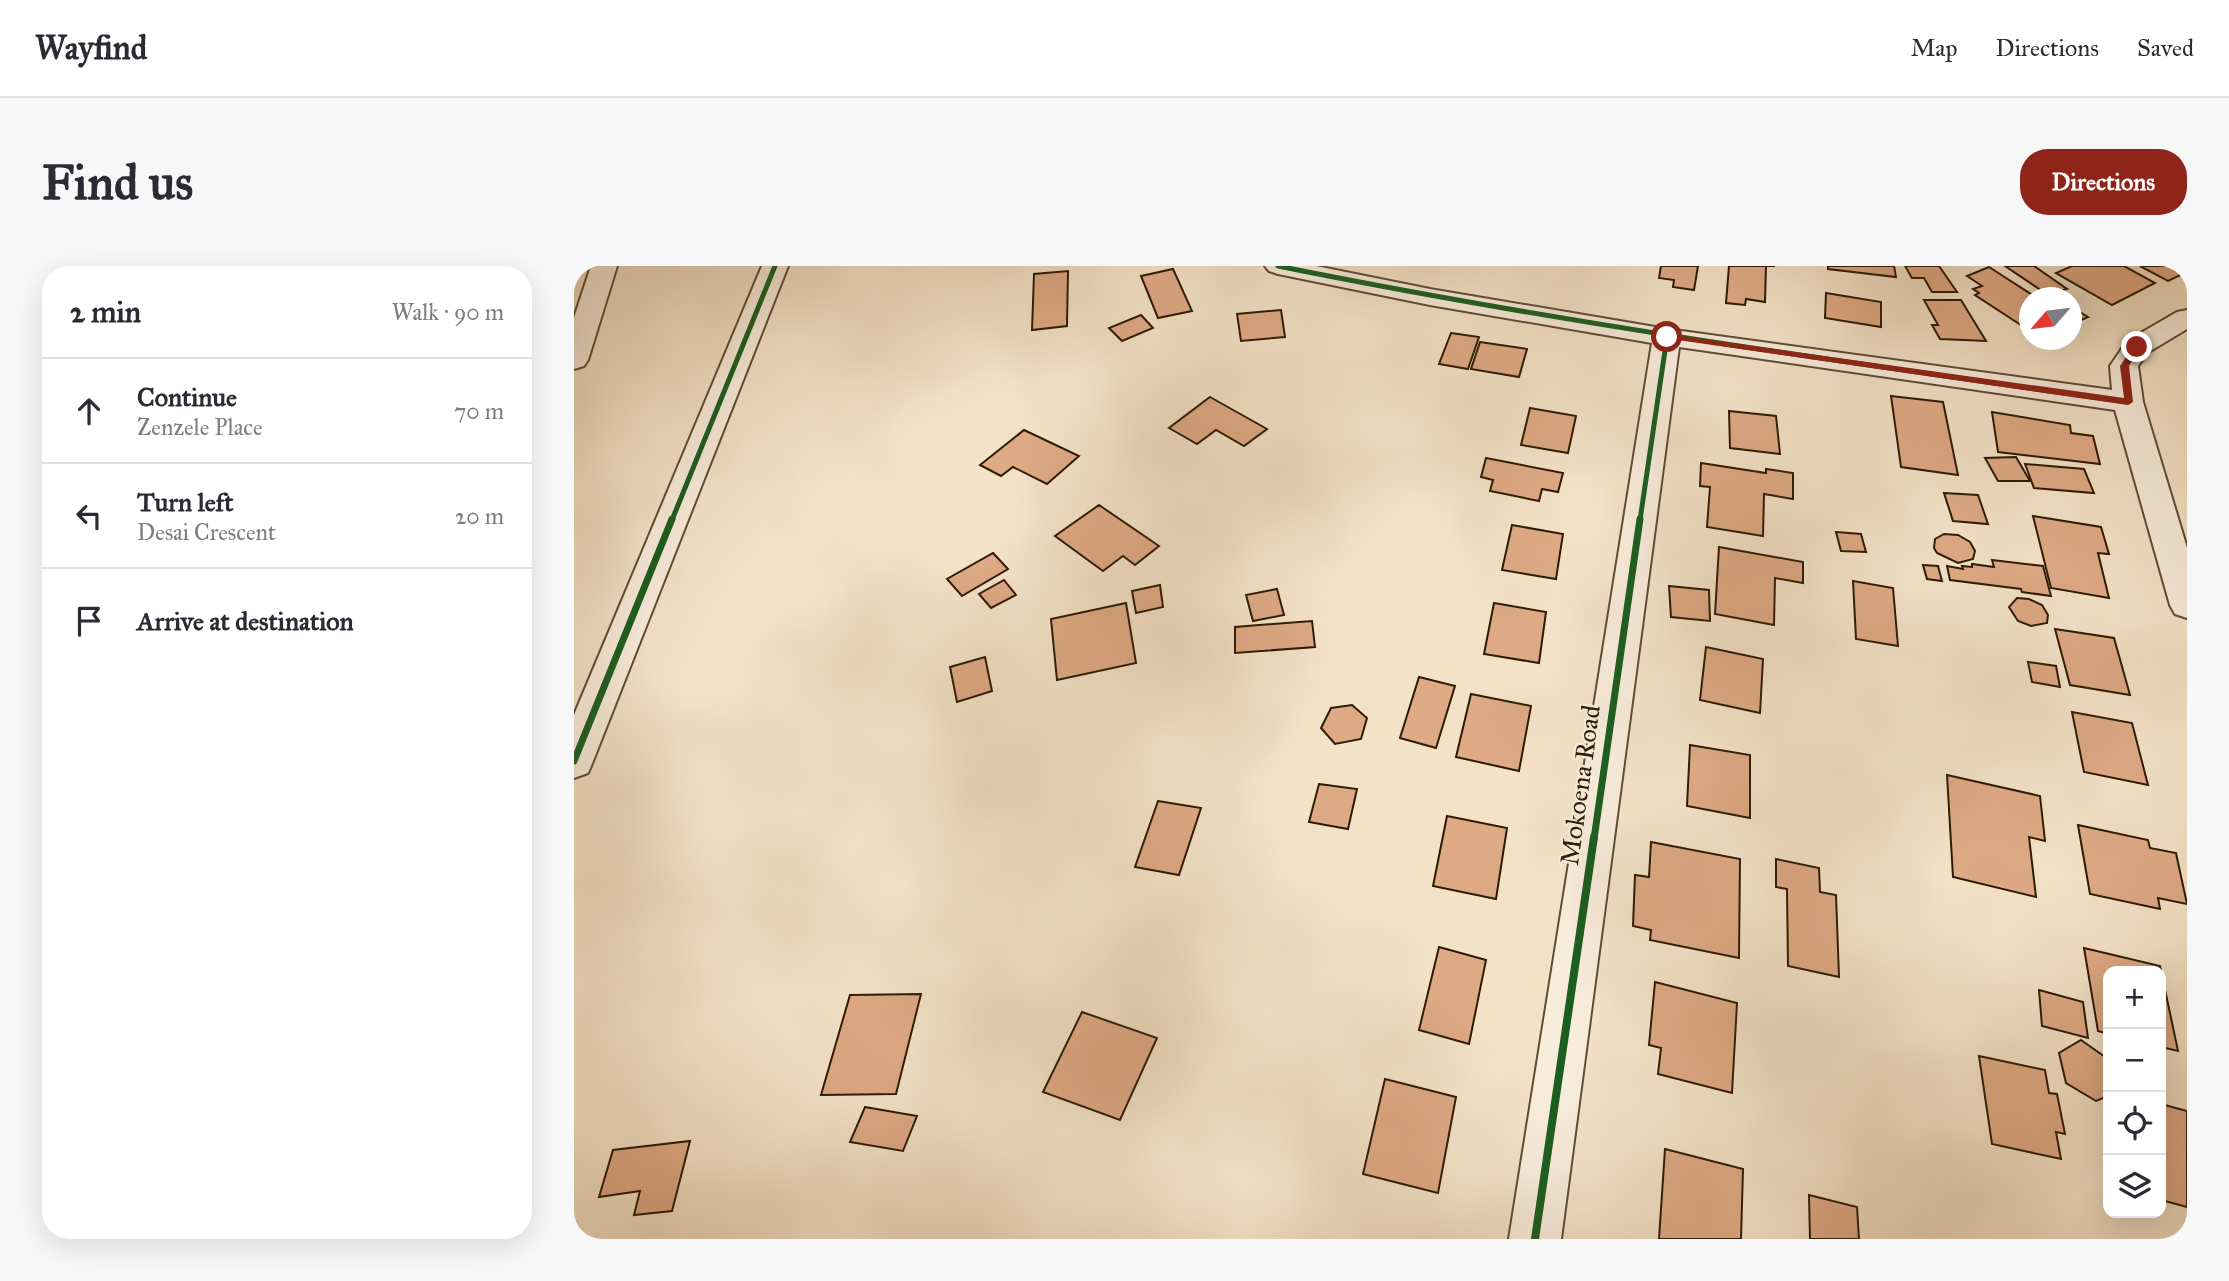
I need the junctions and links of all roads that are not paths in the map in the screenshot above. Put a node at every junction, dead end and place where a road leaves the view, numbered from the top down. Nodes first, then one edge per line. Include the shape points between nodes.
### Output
1 (604, 266) edge
2 (775, 266) edge
3 (1278, 266) edge
4 (2187, 318) edge
5 (1667, 337) junction
6 (574, 360) edge
7 (2128, 402) junction
8 (2187, 605) edge
9 (574, 761) edge
10 (1535, 1239) edge

1 - 6 street
2 - 9 street
3 - 5 street
4 - 7 street via 2137,347 2124,366
5 - 7 street
5 - 10 street, Mokoena Road
7 - 8 street

